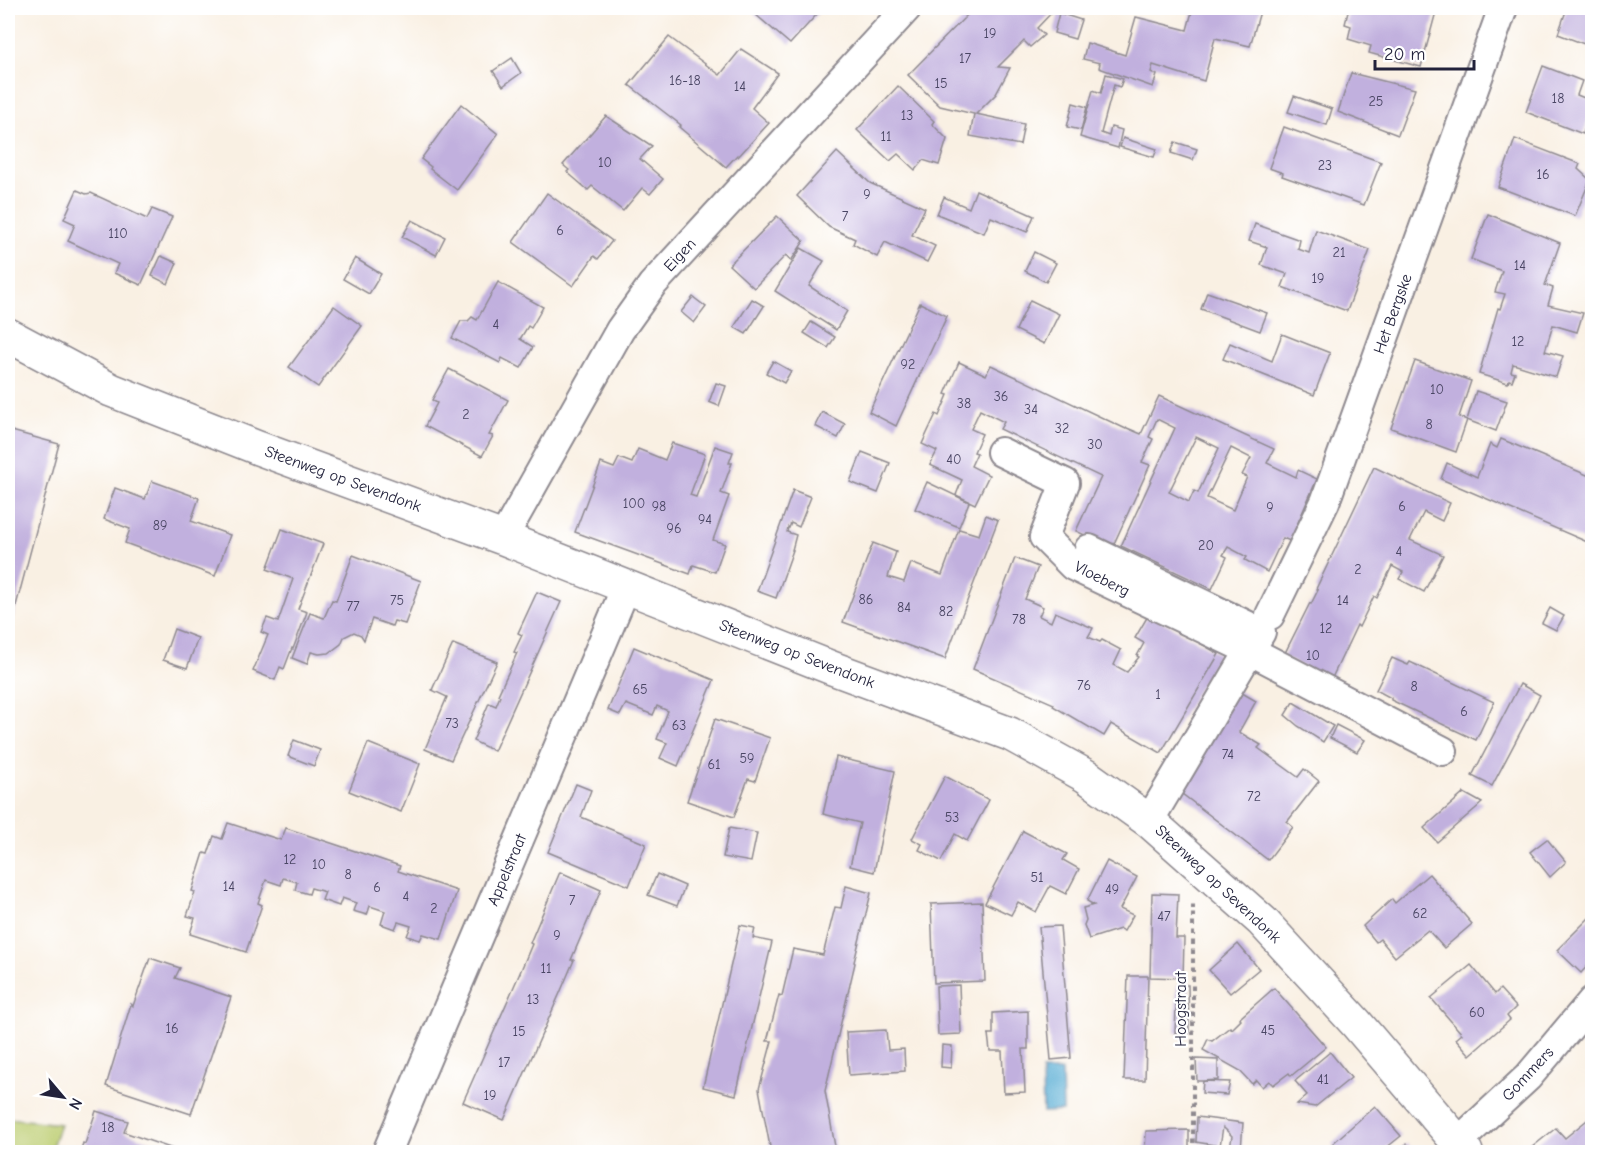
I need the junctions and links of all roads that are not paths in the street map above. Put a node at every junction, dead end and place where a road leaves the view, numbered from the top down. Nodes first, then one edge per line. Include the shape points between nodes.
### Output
1 (907, 8) edge
2 (1503, 8) edge
3 (8, 335) edge
4 (1001, 453) dead end
5 (503, 538) junction
6 (1089, 549) dead end
7 (626, 587) junction
8 (1270, 615) dead end
9 (1249, 650) junction
10 (1443, 752) dead end
11 (1149, 821) junction
12 (1593, 1001) edge
13 (1462, 1147) edge
14 (387, 1152) edge

1 - 5 street, Eigen via 634,308
2 - 8 street, Het Bergske via 1325,502
3 - 5 street, Steenweg op Sevendonk via 111,390
4 - 9 street, Vloeberg via 1065,483 1044,537 1073,566
5 - 7 street, Steenweg op Sevendonk
6 - 9 street, Vloeberg via 1261,632
7 - 11 street, Steenweg op Sevendonk via 1010,734 1086,776
7 - 14 street, Appelstraat
9 - 10 street, Vloeberg
9 - 11 street, Vloeberg
11 - 13 street, Steenweg op Sevendonk via 1262,921
12 - 13 street, Gommers

